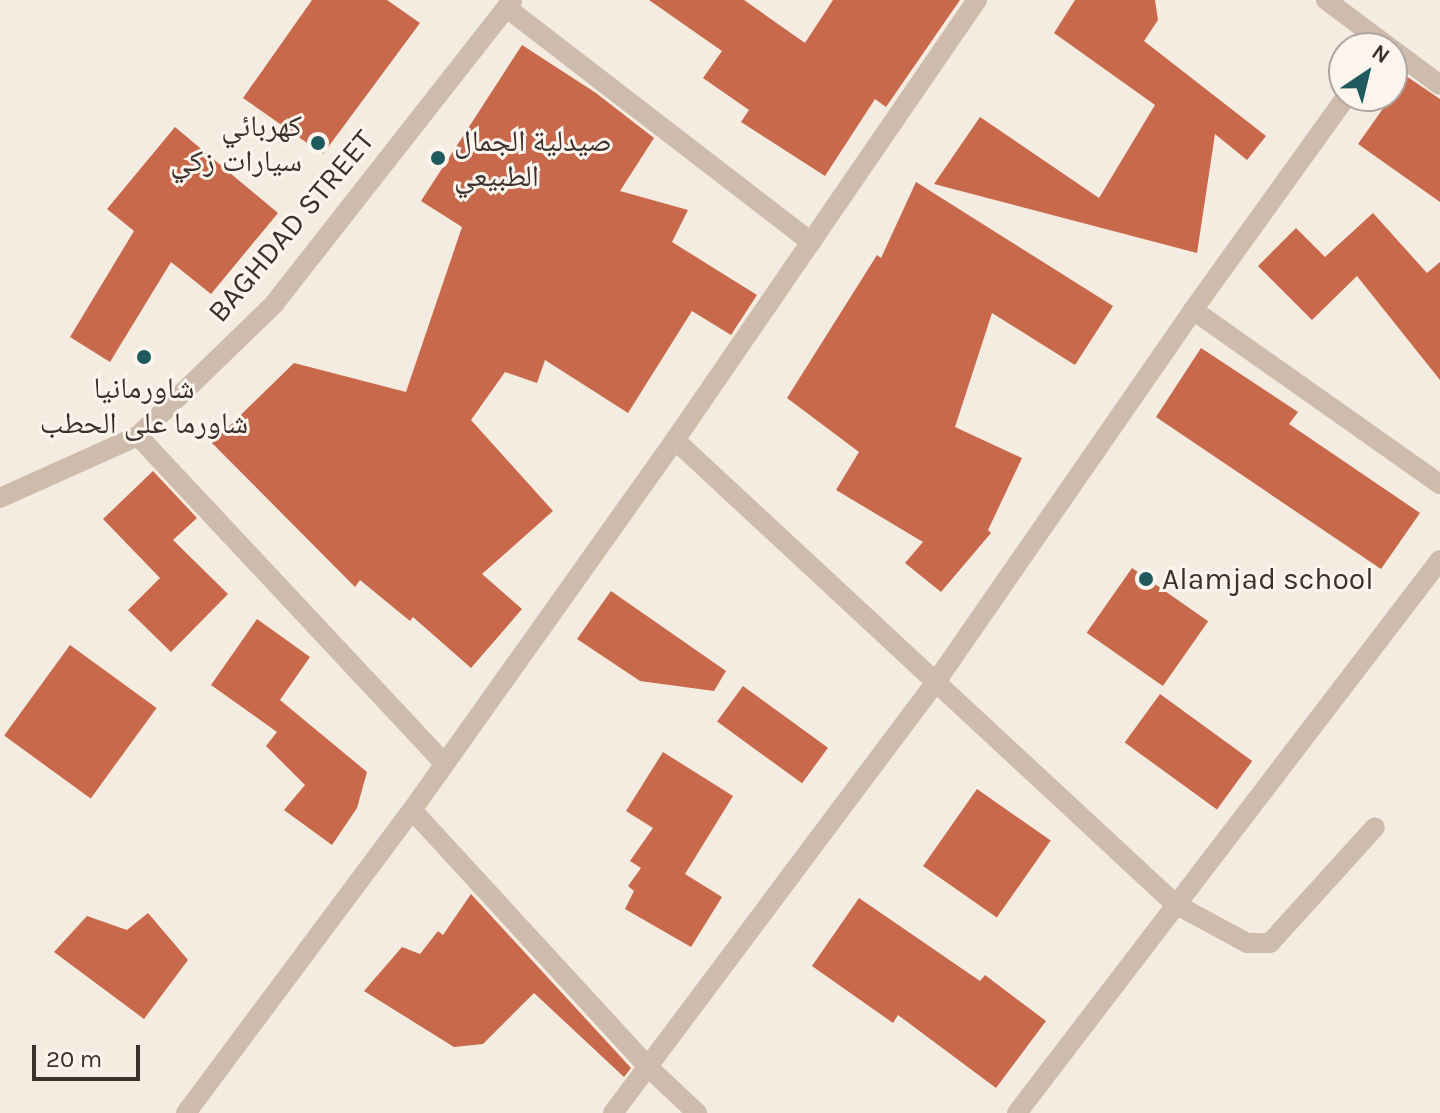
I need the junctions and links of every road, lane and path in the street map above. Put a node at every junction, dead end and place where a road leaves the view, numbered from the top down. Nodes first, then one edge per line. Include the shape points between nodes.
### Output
1 (977, 0) edge
2 (1326, 0) edge
3 (510, 4) edge
4 (1367, 32) edge
5 (1408, 62) edge
6 (1440, 85) edge
7 (1335, 112) edge
8 (811, 242) junction
9 (1193, 310) junction
10 (138, 436) junction
11 (675, 440) junction
12 (1440, 484) edge
13 (0, 498) edge
14 (1440, 560) edge
15 (935, 683) junction
16 (444, 763) junction
17 (412, 810) junction
18 (1375, 827) dead end
19 (1175, 904) junction
20 (647, 1066) junction
21 (186, 1113) edge
22 (613, 1113) edge
23 (697, 1113) edge
24 (1017, 1113) edge

1 - 8 street
2 - 4 street
3 - 8 street
3 - 10 street, BAGHDAD STREET via 274,304
5 - 6 street
7 - 9 street
8 - 11 street
9 - 12 street
9 - 15 street
10 - 13 street, BAGHDAD STREET
10 - 16 street
11 - 15 street
11 - 16 street
14 - 19 street
15 - 19 street
15 - 20 street
16 - 17 street
17 - 20 street
17 - 21 street
18 - 19 street via 1270,943 1247,943
19 - 24 street
20 - 22 street
20 - 23 street

